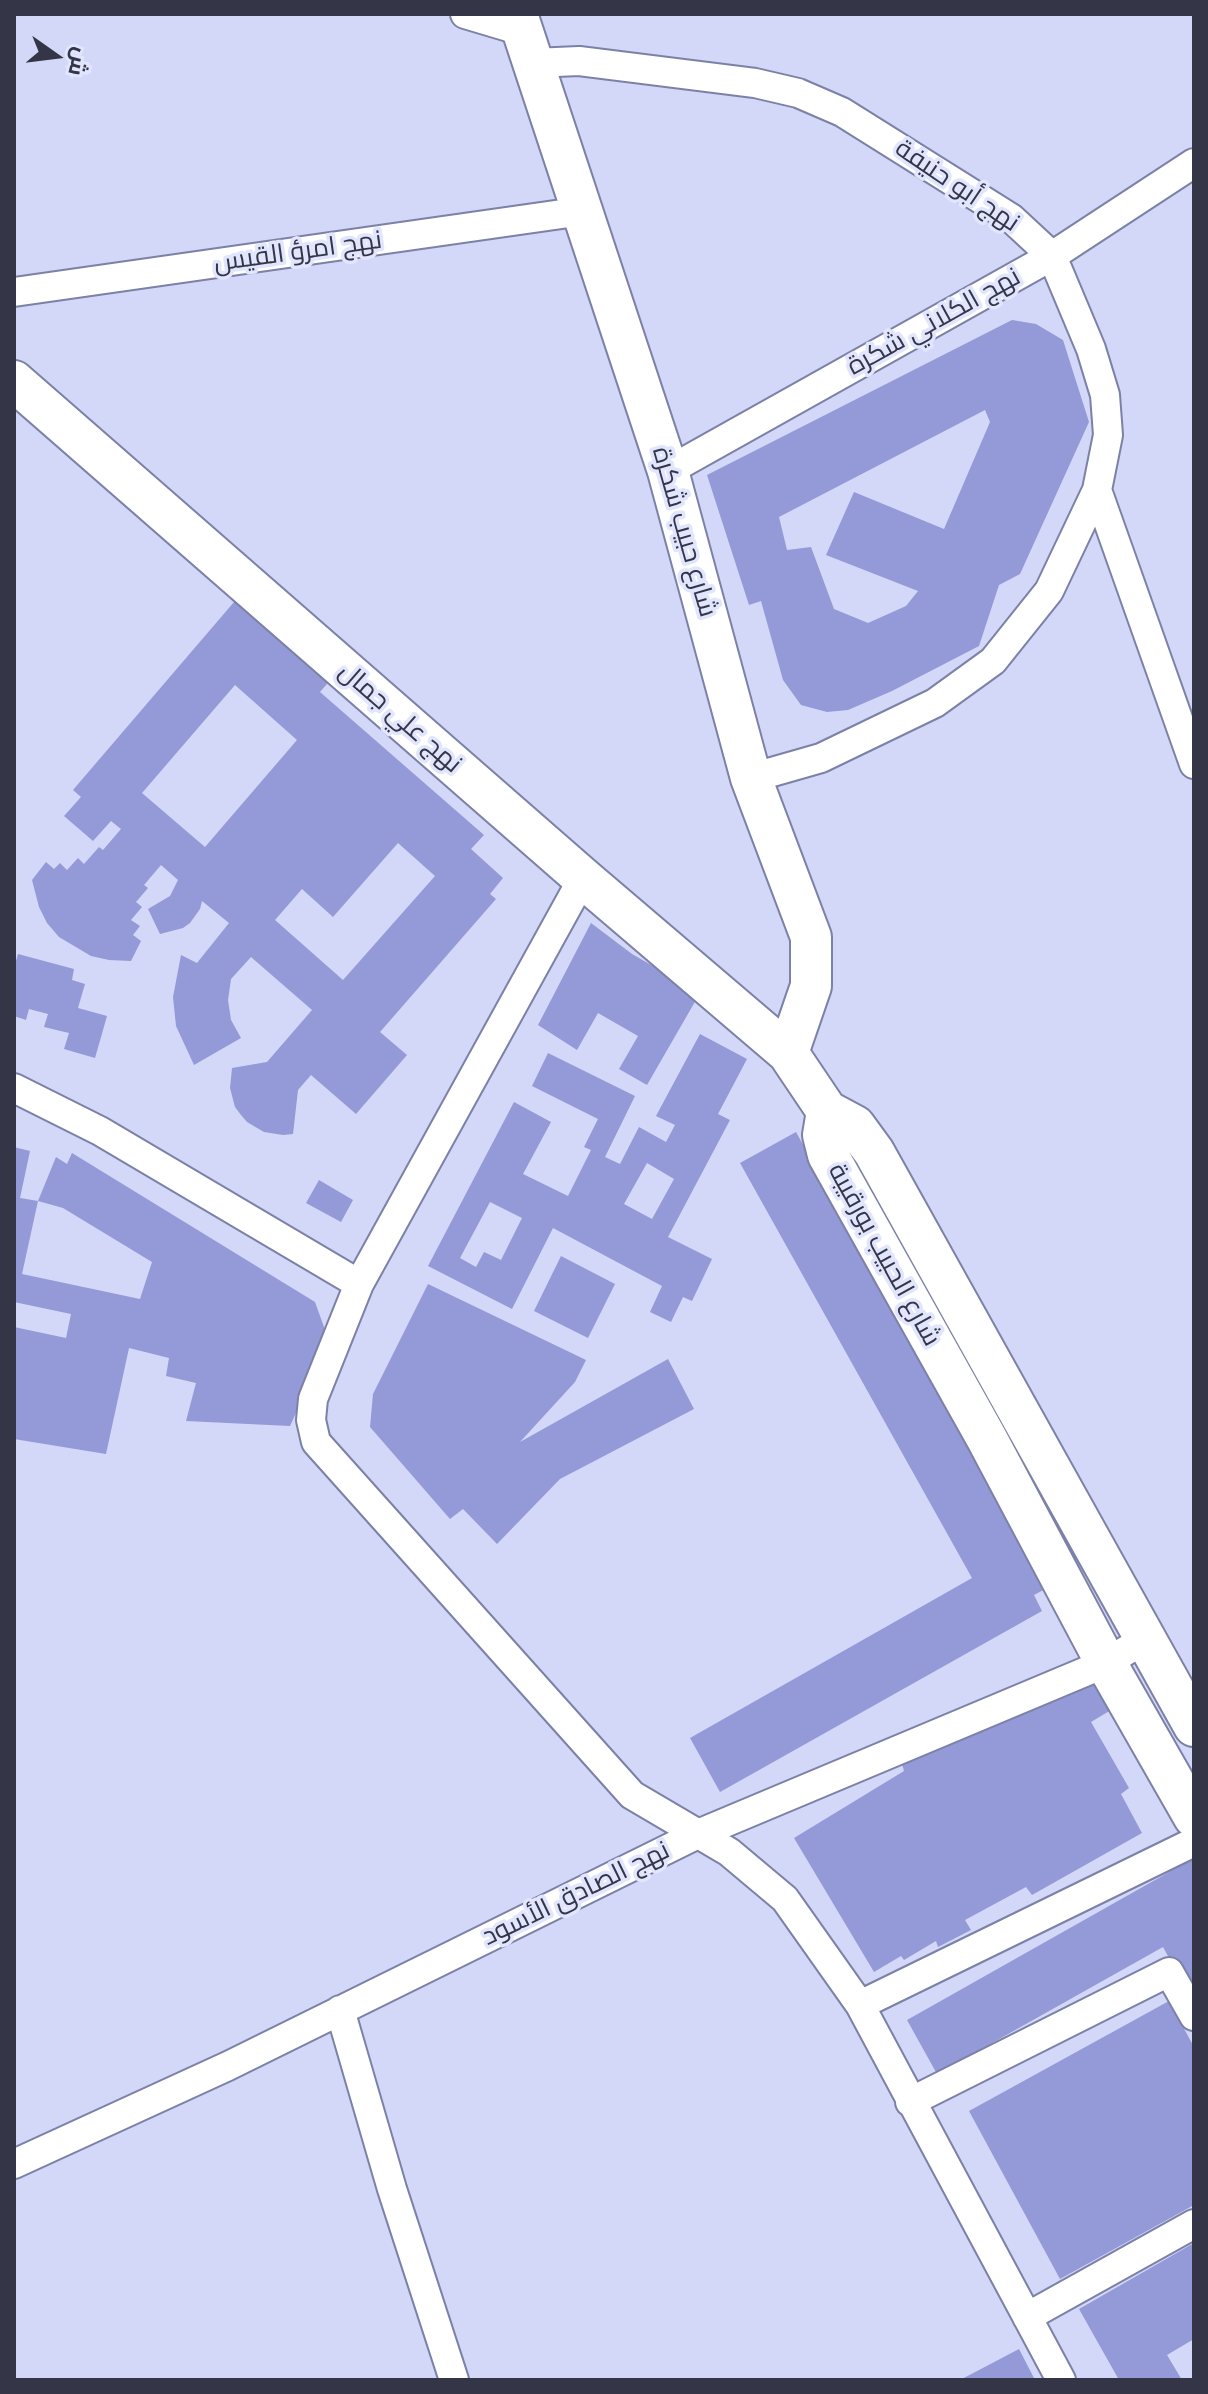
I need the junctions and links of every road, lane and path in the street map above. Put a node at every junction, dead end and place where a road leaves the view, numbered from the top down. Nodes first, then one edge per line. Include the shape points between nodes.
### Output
1 (465, 14) edge
2 (524, 36) edge
3 (1194, 163) edge
4 (583, 211) junction
5 (1052, 256) junction
6 (14, 292) edge
7 (14, 381) edge
8 (668, 471) junction
9 (1097, 490) junction
10 (1194, 764) edge
11 (751, 778) junction
12 (583, 878) junction
13 (788, 1053) junction
14 (14, 1088) edge
15 (827, 1111) junction
16 (359, 1284) junction
17 (1145, 1639) junction
18 (1106, 1663) junction
19 (1194, 1726) edge
20 (1188, 1794) edge
21 (698, 1834) junction
22 (1194, 1842) edge
23 (860, 2005) junction
24 (340, 2010) junction
25 (1194, 2016) edge
26 (910, 2102) junction
27 (14, 2164) edge
28 (1194, 2224) edge
29 (1027, 2317) junction
30 (454, 2380) edge
31 (1061, 2380) edge

1 - 2 street, نهج أبو حنيفة
2 - 4 street, شارع حبيب شكرة
2 - 5 street, نهج أبو حنيفة via 593,63 798,93 842,112 939,170 1011,218
3 - 5 street, نهج الكلاني شكرة
4 - 6 street, نهج امرؤ القيس
4 - 8 street, شارع حبيب شكرة
5 - 8 street, نهج الكلاني شكرة
5 - 9 street, نهج أبو حنيفة via 1105,395 1108,435
7 - 12 street, نهج علي جمال
8 - 11 street, شارع حبيب شكرة
9 - 10 street
9 - 11 street, نهج أبو حنيفة via 1049,591 993,661 935,703 821,758
11 - 13 street, شارع حبيب شكرة via 811,937 811,986
12 - 13 street, نهج علي جمال
12 - 16 street
13 - 15 street, نهج علي جمال
14 - 16 street via 100,1131
15 - 17 street, شارع الحبيب بورقيبة via 855,1126 874,1152
15 - 18 street, شارع الحبيب بورقيبة via 823,1135 828,1155
16 - 21 street via 313,1399 316,1442 632,1795
17 - 18 street, نهج الصادق الأسود
17 - 19 street, شارع الحبيب بورقيبة
18 - 20 street, شارع الحبيب بورقيبة
18 - 21 street, نهج الصادق الأسود
21 - 23 street via 729,1852 785,1899
21 - 24 street, نهج الصادق الأسود
22 - 23 street
23 - 26 street
24 - 27 street, نهج الصادق الأسود
24 - 30 street
25 - 26 street via 1169,1972
26 - 29 street
28 - 29 street
29 - 31 street

